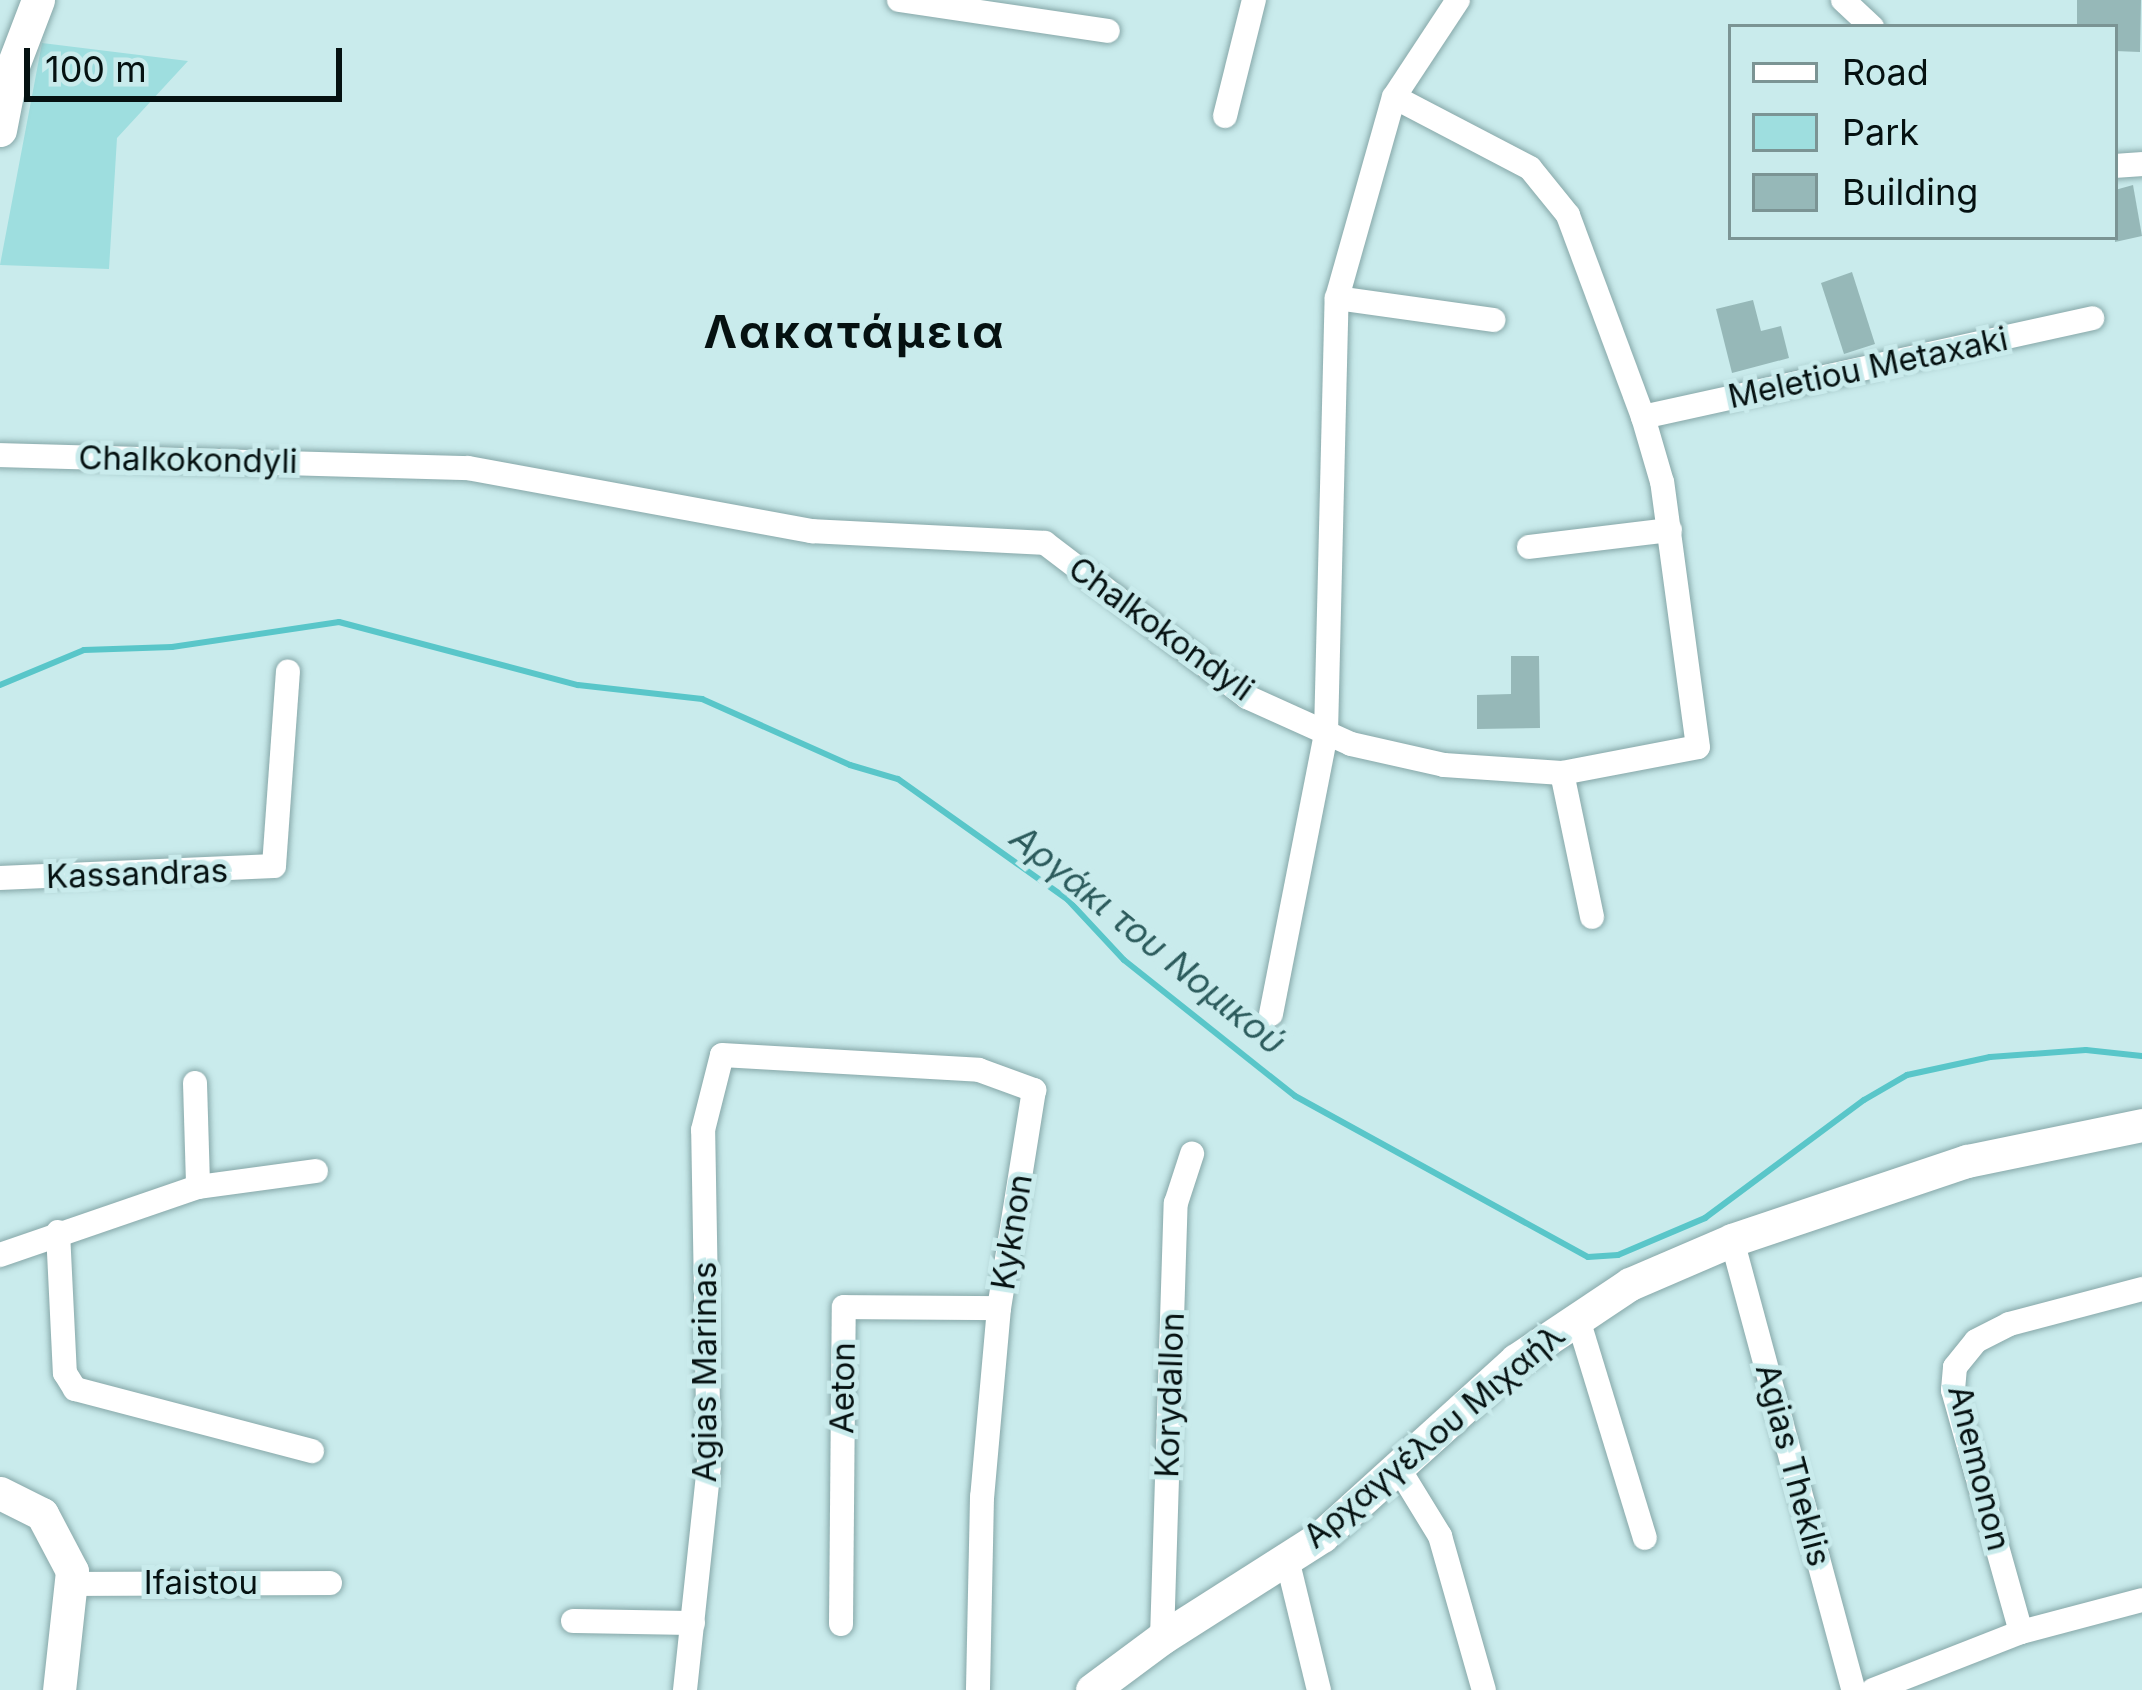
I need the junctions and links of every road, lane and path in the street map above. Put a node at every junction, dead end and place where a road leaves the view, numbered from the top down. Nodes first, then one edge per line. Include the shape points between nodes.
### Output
1 (38, 0) edge
2 (898, 0) edge
3 (1254, 0) edge
4 (1458, 0) edge
5 (1843, 0) edge
6 (1869, 24) edge
7 (1108, 31) dead end
8 (1394, 97) junction
9 (1225, 116) dead end
10 (0, 130) edge
11 (1337, 298) junction
12 (2092, 318) dead end
13 (1493, 320) dead end
14 (1643, 417) junction
15 (0, 455) edge
16 (1670, 530) junction
17 (1529, 548) dead end
18 (288, 672) dead end
19 (1326, 733) junction
20 (1562, 773) junction
21 (0, 878) edge
22 (1592, 917) dead end
23 (1271, 1014) dead end
24 (722, 1055) joint
25 (195, 1083) dead end
26 (2142, 1125) edge
27 (1192, 1154) dead end
28 (316, 1171) dead end
29 (198, 1186) junction
30 (58, 1232) junction
31 (1732, 1240) junction
32 (0, 1256) edge
33 (2142, 1289) edge
34 (999, 1308) junction
35 (1577, 1316) junction
36 (312, 1451) dead end
37 (1399, 1469) junction
38 (0, 1493) edge
39 (1645, 1538) dead end
40 (1287, 1559) junction
41 (330, 1582) dead end
42 (70, 1584) junction
43 (2142, 1600) edge
44 (573, 1621) dead end
45 (693, 1623) junction
46 (841, 1624) dead end
47 (2021, 1632) junction
48 (1162, 1638) junction
49 (59, 1690) edge
50 (686, 1690) edge
51 (978, 1690) edge
52 (1092, 1690) edge
53 (1319, 1690) edge
54 (1484, 1690) edge
55 (1853, 1690) edge
56 (1873, 1690) edge

1 - 10 street
2 - 7 street
3 - 9 street
4 - 8 street
5 - 6 street
8 - 11 street
8 - 14 street, Chalkokondyli via 1530,168 1568,215
11 - 13 street
11 - 19 street
12 - 14 street, Meletiou Metaxaki
14 - 16 street, Chalkokondyli
15 - 19 street, Chalkokondyli via 468,468 812,531 1045,544 1247,698
16 - 17 street
16 - 20 street, Chalkokondyli via 1698,747
18 - 21 street, Kassandras via 274,866
19 - 20 street, Chalkokondyli via 1444,765
19 - 23 street
20 - 22 street
24 - 34 street, Kyknon via 979,1070 1034,1090
24 - 45 street, Agias Marinas via 703,1130 709,1466
25 - 29 street
26 - 31 street, Αρχαγγέλου Μιχαήλ via 2002,1150
27 - 48 street, Korydallon via 1176,1203
28 - 29 street
29 - 30 street
30 - 32 street
30 - 36 street via 65,1373 75,1389
31 - 35 street, Αρχαγγέλου Μιχαήλ
31 - 55 street, Agias Theklis
33 - 47 street, Anemonon via 2009,1324 1976,1341 1955,1367 1953,1390
34 - 46 street, Aeton via 844,1307
34 - 51 street, Kyknon via 982,1497
35 - 37 street, Αρχαγγέλου Μιχαήλ via 1516,1360
35 - 39 street
37 - 40 street, Αρχαγγέλου Μιχαήλ
37 - 54 street via 1440,1536
38 - 42 street via 42,1514 72,1571
40 - 48 street, Αρχαγγέλου Μιχαήλ
40 - 53 street
41 - 42 street, Ifaistou
42 - 49 street
43 - 47 street
44 - 45 street
45 - 50 street, Agias Marinas
47 - 56 street
48 - 52 street, Αρχαγγέλου Μιχαήλ

